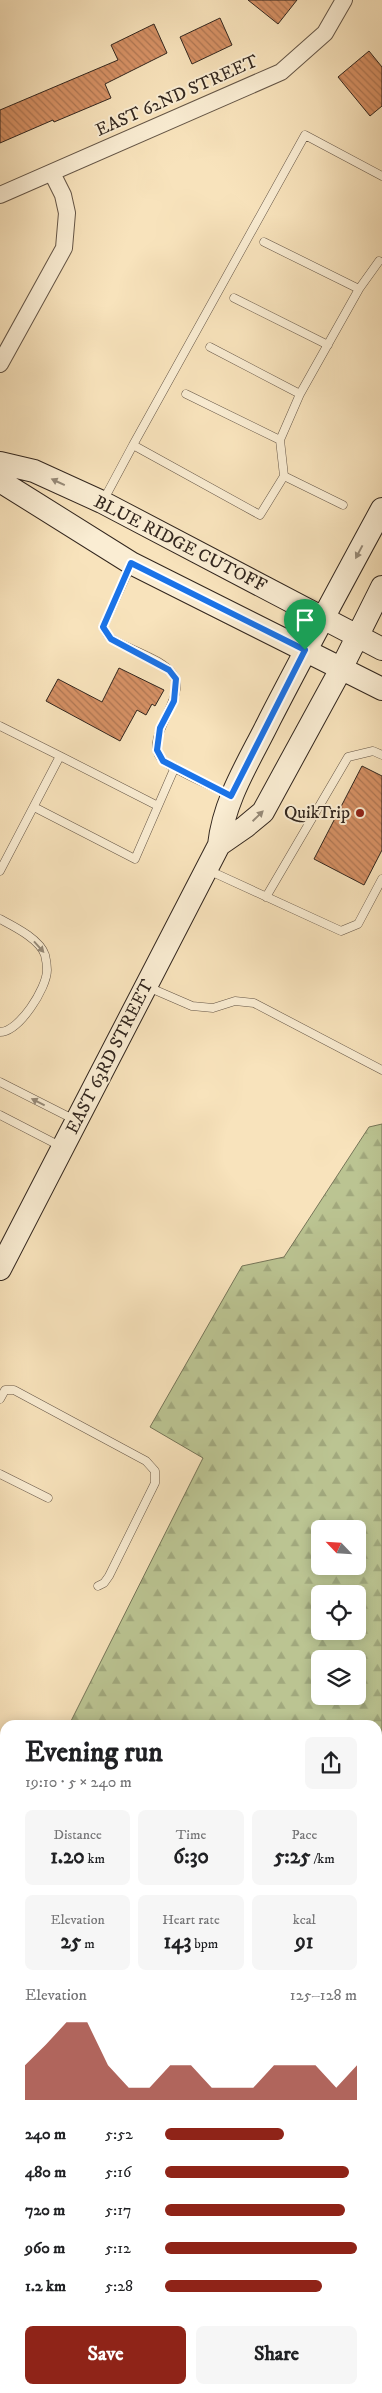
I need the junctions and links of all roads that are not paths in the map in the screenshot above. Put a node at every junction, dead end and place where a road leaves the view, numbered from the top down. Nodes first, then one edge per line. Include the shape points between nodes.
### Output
1 (344, 0) edge
2 (52, 173) junction
3 (382, 176) edge
4 (0, 195) edge
5 (264, 242) dead end
6 (381, 259) edge
7 (358, 289) junction
8 (234, 298) dead end
9 (328, 345) junction
10 (210, 347) dead end
11 (0, 364) edge
12 (186, 394) dead end
13 (300, 394) junction
14 (280, 440) junction
15 (133, 445) junction
16 (0, 463) edge
17 (284, 476) junction
18 (0, 481) edge
19 (102, 502) junction
20 (343, 505) dead end
21 (382, 509) edge
22 (131, 563) junction
23 (382, 587) edge
24 (323, 618) junction
25 (358, 636) junction
26 (382, 649) edge
27 (305, 650) junction
28 (341, 669) junction
29 (382, 689) edge
30 (0, 726) edge
31 (382, 755) edge
32 (60, 756) junction
33 (176, 767) junction
34 (231, 796) junction
35 (158, 806) junction
36 (34, 807) junction
37 (219, 845) junction
38 (206, 869) junction
39 (0, 872) edge
40 (382, 879) edge
41 (266, 897) junction
42 (0, 919) edge
43 (146, 986) junction
44 (0, 1032) edge
45 (382, 1070) edge
46 (0, 1082) edge
47 (0, 1115) edge
48 (77, 1121) junction
49 (63, 1147) junction
50 (0, 1269) edge
51 (0, 1399) edge
52 (0, 1474) edge
53 (48, 1498) dead end
54 (98, 1586) dead end

1 - 2 street, EAST 62ND STREET via 325,33 282,72
2 - 4 street, EAST 62ND STREET
2 - 11 street via 67,213 64,248
3 - 15 lane via 305,135
5 - 7 lane
6 - 7 lane
7 - 9 lane
8 - 9 lane
9 - 13 lane
10 - 13 lane
12 - 14 lane
13 - 14 lane
14 - 17 lane
15 - 17 lane via 260,515
15 - 19 lane
19 -> 16 main road, BLUE RIDGE CUTOFF via 34,471
17 - 20 lane
18 - 22 main road, BLUE RIDGE CUTOFF
19 - 24 main road, BLUE RIDGE CUTOFF
21 -> 24 main road, EAST 63RD STREET
22 - 27 main road, BLUE RIDGE CUTOFF
22 - 33 lane via 103,627 111,639 169,670 176,679 174,701 160,728 157,750 163,761
23 - 25 main road, EAST 63RD STREET
24 - 25 main road, BLUE RIDGE CUTOFF
24 - 27 main road, EAST 63RD STREET
25 - 26 main road, BLUE RIDGE CUTOFF
25 - 28 main road, EAST 63RD STREET
27 - 28 main road, BLUE RIDGE CUTOFF
27 - 34 main road, EAST 63RD STREET
28 - 29 main road, BLUE RIDGE CUTOFF
37 -> 28 main road, EAST 63RD STREET via 263,812
30 - 32 lane
31 - 41 lane via 373,751 348,757
32 - 35 lane
32 - 36 lane
33 - 34 lane
33 - 35 lane
34 - 37 main road, EAST 63RD STREET via 221,824
35 - 36 lane via 135,858
36 - 39 lane
37 - 38 main road, EAST 63RD STREET
38 - 41 lane
38 - 43 main road, EAST 63RD STREET
40 - 41 lane via 358,924 341,931
42 -> 44 lane via 26,934 45,953 48,972 24,1018 6,1032
43 - 45 lane via 192,1006 213,1008 235,1001 254,1003
43 - 48 main road, EAST 63RD STREET
48 -> 46 lane
47 - 49 lane
48 - 49 main road, EAST 63RD STREET
49 - 50 main road, EAST 63RD STREET
51 - 54 lane via 6,1390 14,1390 146,1461 155,1471 155,1483 118,1559 104,1583
52 - 53 lane

